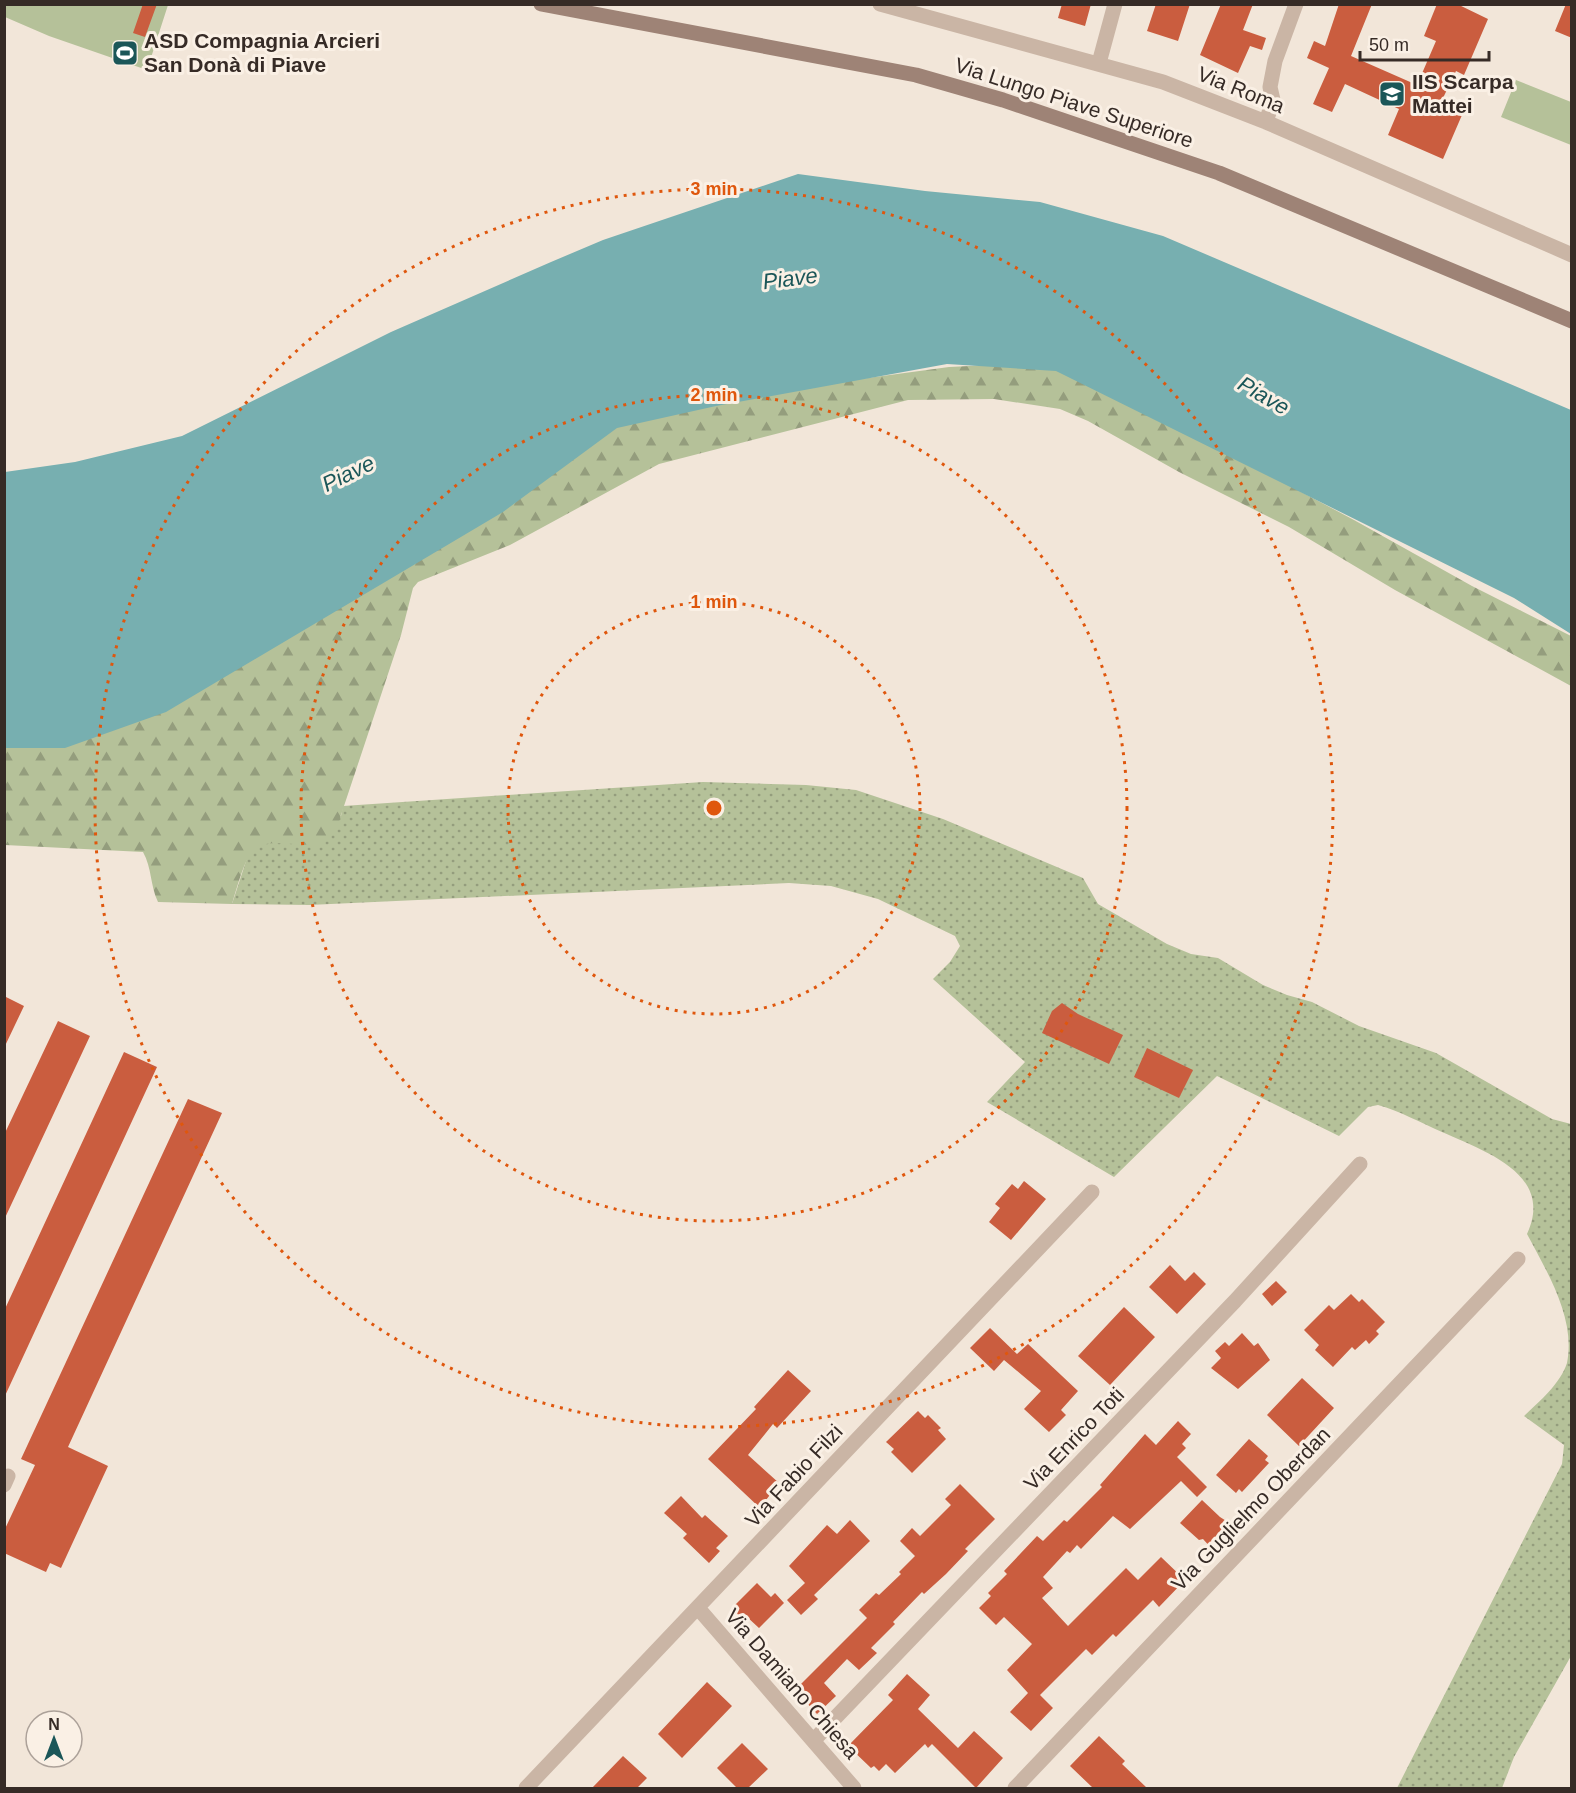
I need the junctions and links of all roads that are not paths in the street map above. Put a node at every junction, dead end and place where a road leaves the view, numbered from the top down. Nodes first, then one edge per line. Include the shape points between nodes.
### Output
1 (541, 4) edge
2 (880, 4) edge
3 (1115, 4) edge
4 (1296, 4) edge
5 (1099, 63) junction
6 (1266, 122) junction
7 (1572, 255) edge
8 (1572, 321) edge
9 (1360, 1164) dead end
10 (1092, 1192) dead end
11 (1518, 1259) dead end
12 (698, 1608) junction
13 (814, 1740) junction
14 (526, 1788) edge
15 (854, 1788) edge
16 (1015, 1788) edge

1 - 8 main road, Via Lungo Piave Superiore via 916,75 1003,100 1219,173
2 - 5 street, Via Roma
3 - 5 street
4 - 6 street via 1275,61 1270,87 1273,100
5 - 6 street, Via Roma via 1163,82
6 - 7 street, Via Roma
9 - 13 street, Via Enrico Toti via 1235,1301
10 - 12 street, Via Fabio Filzi
11 - 16 street, Via Guglielmo Oberdan
12 - 13 street, Via Damiano Chiesa
12 - 14 street, Via Fabio Filzi
13 - 15 street, Via Damiano Chiesa

